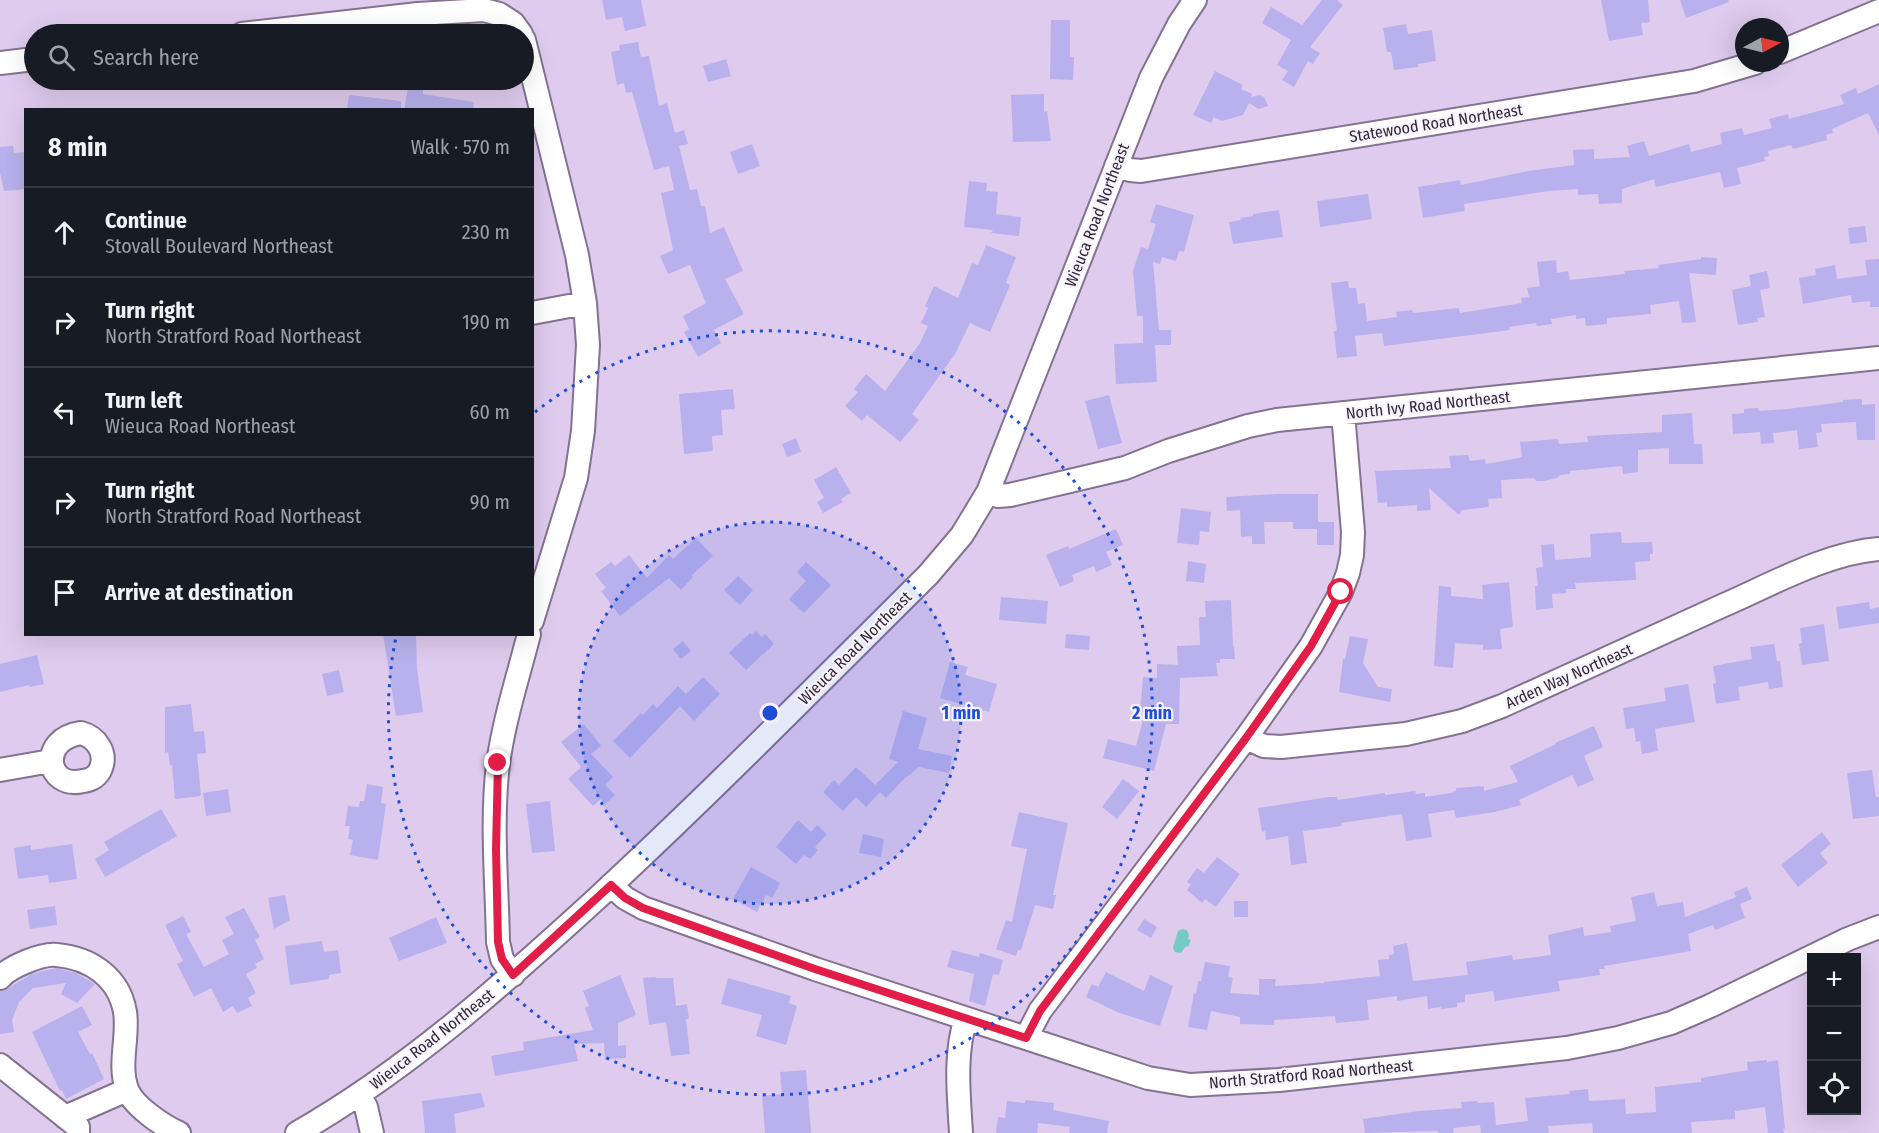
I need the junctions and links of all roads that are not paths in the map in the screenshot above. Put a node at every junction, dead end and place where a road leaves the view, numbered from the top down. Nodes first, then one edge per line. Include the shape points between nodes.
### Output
1 (1195, 0) edge
2 (470, 5) edge
3 (1879, 11) edge
4 (330, 24) edge
5 (514, 24) edge
6 (1789, 48) edge
7 (24, 60) edge
8 (0, 63) edge
9 (1735, 69) edge
10 (534, 81) edge
11 (1116, 166) junction
12 (585, 303) junction
13 (534, 313) edge
14 (1879, 358) edge
15 (1343, 413) junction
16 (988, 492) junction
17 (1879, 549) edge
18 (534, 614) edge
19 (528, 636) edge
20 (1246, 738) junction
21 (51, 761) dead end
22 (0, 770) edge
23 (611, 885) junction
24 (1879, 927) edge
25 (513, 975) junction
26 (0, 978) edge
27 (966, 1019) junction
28 (1026, 1038) junction
29 (0, 1065) edge
30 (127, 1090) junction
31 (359, 1095) junction
32 (71, 1125) edge
33 (178, 1133) edge
34 (297, 1133) edge
35 (372, 1133) edge
36 (961, 1133) edge

1 - 11 street, Wieuca Road Northeast via 1151,78
2 - 4 street
2 - 5 street via 499,14
3 - 6 street
7 - 8 street
9 - 11 street, Statewood Road Northeast via 1694,81 1141,171
10 - 12 street
11 - 16 street, Wieuca Road Northeast
12 - 13 street
12 - 18 street via 588,345 576,478
14 - 15 street, North Ivy Road Northeast
15 - 16 street, North Ivy Road Northeast via 1248,426 1125,468 1010,495
15 - 20 street via 1353,532 1348,573 1311,646
16 - 23 street, Wieuca Road Northeast via 962,535 928,575
17 - 20 street, Arden Way Northeast via 1841,556 1784,578 1462,721 1406,734 1281,747 1264,746
19 - 25 street via 505,728 496,794 498,942 502,959
20 - 28 street via 1040,1011
21 - 22 street
23 - 25 street, Wieuca Road Northeast
23 - 27 street, North Stratford Road Northeast via 643,908
24 - 28 street, North Stratford Road Northeast via 1671,1023 1567,1048 1279,1080 1190,1085 1148,1078
25 - 31 street, Wieuca Road Northeast via 440,1037
26 - 30 street via 7,970 51,954 85,960 106,973 125,1012 123,1055
27 - 28 street, North Stratford Road Northeast
27 - 36 street via 959,1050
29 - 32 street
30 - 32 street
30 - 33 street via 140,1107
31 - 34 street, Wieuca Road Northeast
31 - 35 street

